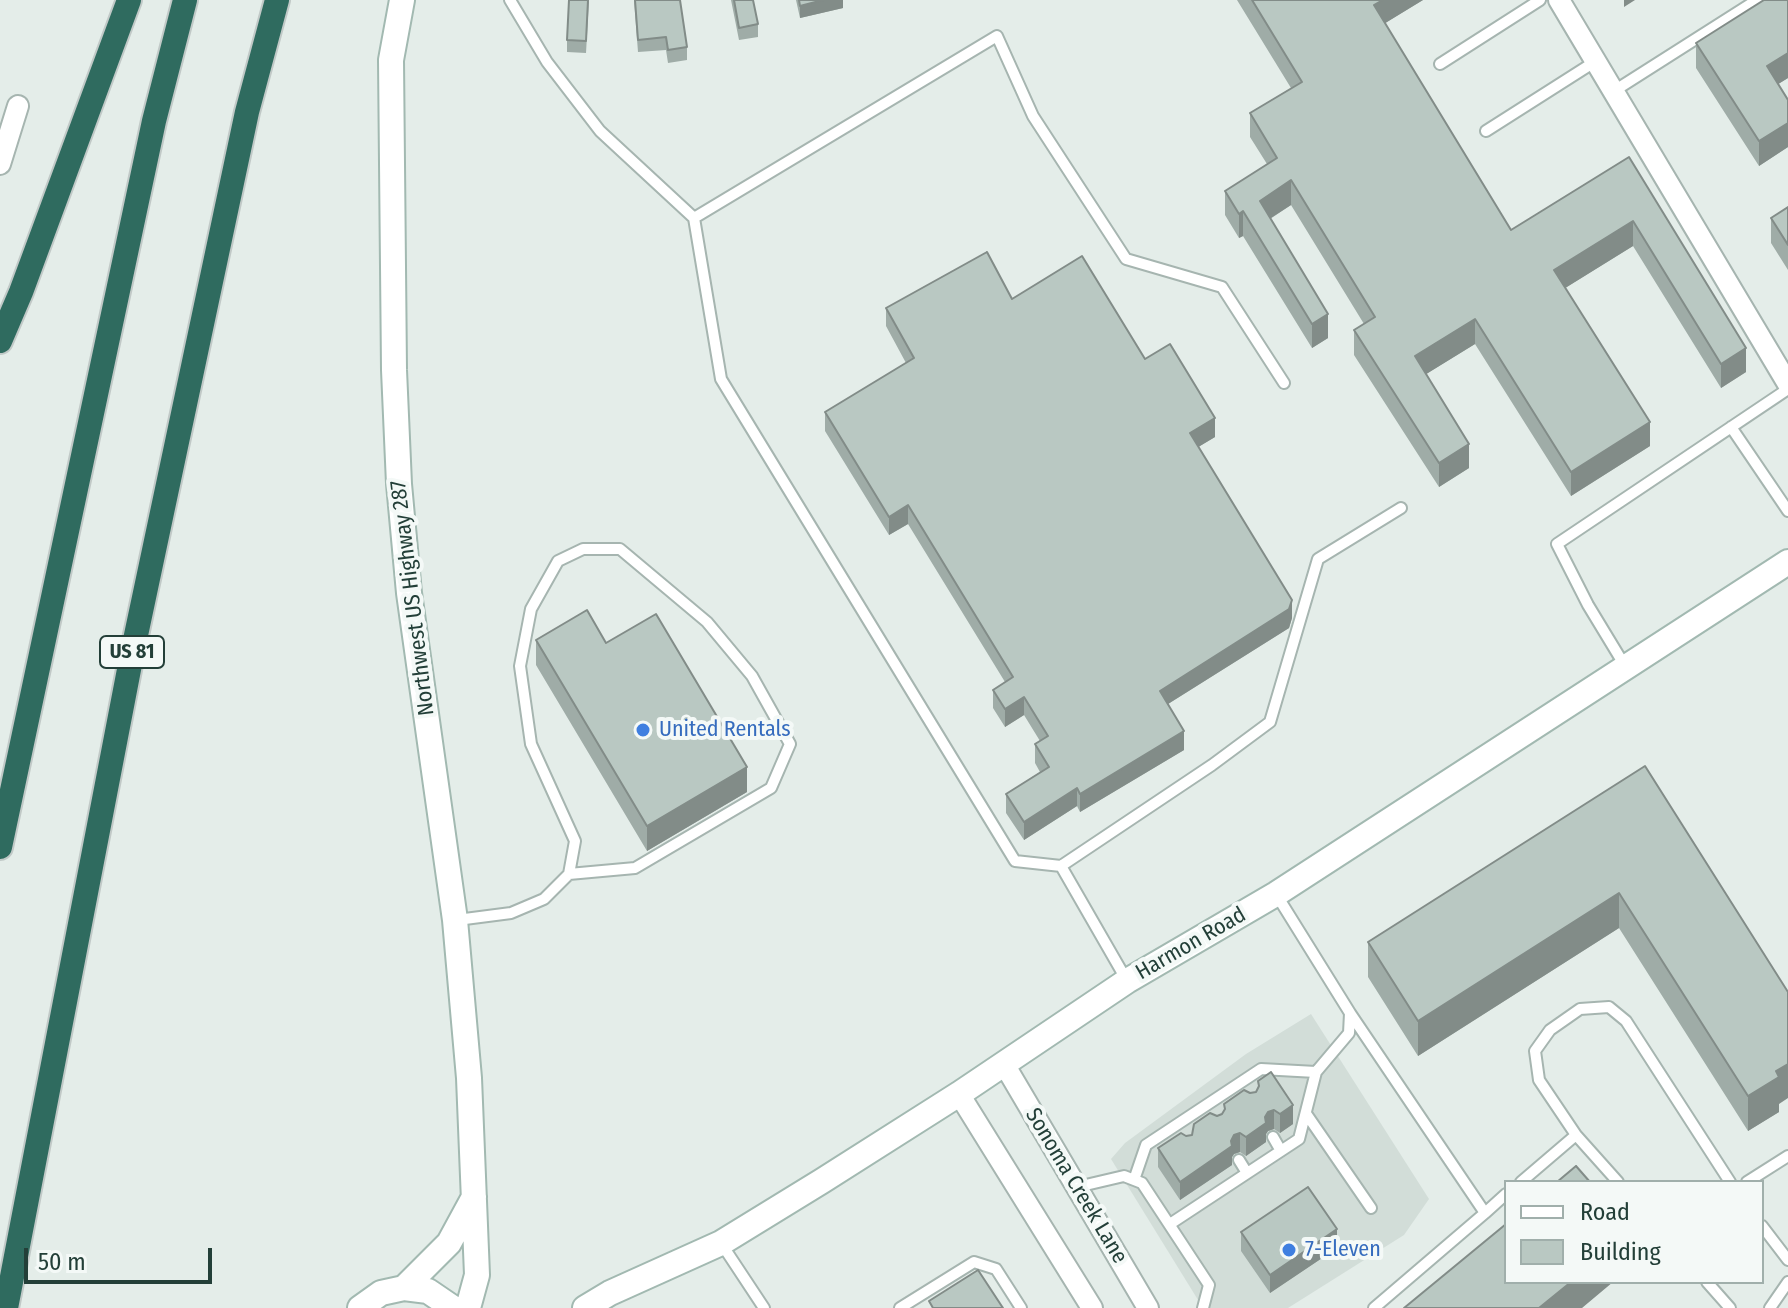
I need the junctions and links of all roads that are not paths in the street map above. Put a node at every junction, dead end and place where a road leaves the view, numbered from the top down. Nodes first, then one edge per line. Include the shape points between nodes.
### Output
1 (129, 0) edge
2 (185, 0) edge
3 (277, 0) edge
4 (402, 0) edge
5 (510, 0) edge
6 (1540, 0) edge
7 (1559, 0) edge
8 (1757, 0) edge
9 (1596, 61) junction
10 (1440, 64) dead end
11 (1614, 91) junction
12 (18, 106) dead end
13 (1486, 131) dead end
14 (0, 164) edge
15 (694, 218) junction
16 (0, 341) edge
17 (1284, 383) dead end
18 (1788, 387) edge
19 (1731, 427) junction
20 (1401, 508) dead end
21 (1788, 511) edge
22 (1788, 562) edge
23 (1626, 666) junction
24 (0, 847) edge
25 (1061, 866) junction
26 (569, 874) junction
27 (1276, 894) junction
28 (455, 920) junction
29 (1127, 981) junction
30 (1350, 1013) junction
31 (1004, 1064) junction
32 (1316, 1072) junction
33 (1239, 1083) junction
34 (959, 1094) junction
35 (1245, 1094) edge
36 (1204, 1107) junction
37 (1307, 1115) junction
38 (1210, 1117) edge
39 (1174, 1126) junction
40 (1576, 1135) junction
41 (1180, 1137) edge
42 (1273, 1137) dead end
43 (1281, 1151) junction
44 (1788, 1156) edge
45 (1239, 1160) dead end
46 (1247, 1173) junction
47 (1134, 1180) junction
48 (1523, 1180) edge
49 (1616, 1180) edge
50 (1729, 1180) edge
51 (1750, 1180) edge
52 (1208, 1181) edge
53 (1077, 1187) junction
54 (1217, 1193) junction
55 (475, 1195) junction
56 (1504, 1196) edge
57 (1371, 1208) dead end
58 (1485, 1213) junction
59 (1170, 1224) junction
60 (1764, 1229) edge
61 (721, 1243) junction
62 (1788, 1260) edge
63 (1788, 1282) edge
64 (1709, 1284) edge
65 (404, 1288) junction
66 (6, 1308) edge
67 (360, 1308) edge
68 (453, 1308) edge
69 (468, 1308) edge
70 (585, 1308) edge
71 (764, 1308) edge
72 (900, 1308) edge
73 (1021, 1308) edge
74 (1092, 1308) edge
75 (1148, 1308) edge
76 (1203, 1308) edge
77 (1374, 1308) edge
78 (1730, 1308) edge
79 (1770, 1308) edge

1 - 16 highway
2 - 24 highway via 154,121
3 - 66 highway, US 81 via 247,112 132,654
4 - 28 main road, Northwest US Highway 287 via 391,60 399,484
5 - 15 lane via 547,62 600,131
6 - 10 lane
7 - 9 street
8 - 11 lane
9 - 11 street
9 - 13 lane
11 - 18 street
12 - 14 street
15 - 17 lane via 997,36 1033,116 1126,259 1222,287
15 - 25 lane via 721,379 1015,861
18 - 19 lane
19 - 21 lane
19 - 23 lane via 1557,544
20 - 25 lane via 1318,559 1270,722
22 - 23 main road, Harmon Road
23 - 27 main road, Harmon Road
25 - 29 lane
26 - 26 lane via 575,841 531,744 520,666 531,609 558,561 583,549 620,549 707,622 752,676 790,744 771,788 635,868
26 - 28 lane via 544,899 511,913
27 - 29 main road, Harmon Road
27 - 30 lane
28 - 55 main road, Northwest US Highway 287
29 - 31 main road, Harmon Road
30 - 32 lane via 1349,1033
30 - 58 lane
31 - 34 main road, Harmon Road
31 - 53 street, Sonoma Creek Lane
32 - 33 lane via 1261,1069
32 - 37 lane
33 - 35 lane
33 - 36 lane
34 - 61 main road, Harmon Road
34 - 74 street
36 - 38 lane
36 - 39 lane
37 - 43 lane via 1299,1139
37 - 57 lane
39 - 41 lane
39 - 47 lane via 1146,1145
40 - 48 lane
40 - 49 lane
40 - 50 lane via 1539,1080 1535,1051 1550,1030 1580,1009 1609,1007 1626,1021
42 - 43 lane
43 - 46 lane
44 - 51 lane
45 - 46 lane
46 - 54 lane
47 - 53 lane via 1124,1176
47 - 59 lane via 1142,1183
52 - 54 lane
53 - 75 street, Sonoma Creek Lane
54 - 59 lane
55 - 65 main road via 449,1243
55 - 69 main road, Northwest US Highway 287 via 477,1275
56 - 58 lane
58 - 77 lane
59 - 76 lane via 1209,1285
60 - 62 lane
61 - 70 main road, Harmon Road
61 - 71 lane
63 - 79 lane
64 - 78 lane
65 - 67 main road via 381,1293
65 - 68 main road via 428,1291
72 - 73 lane via 974,1262 996,1269

